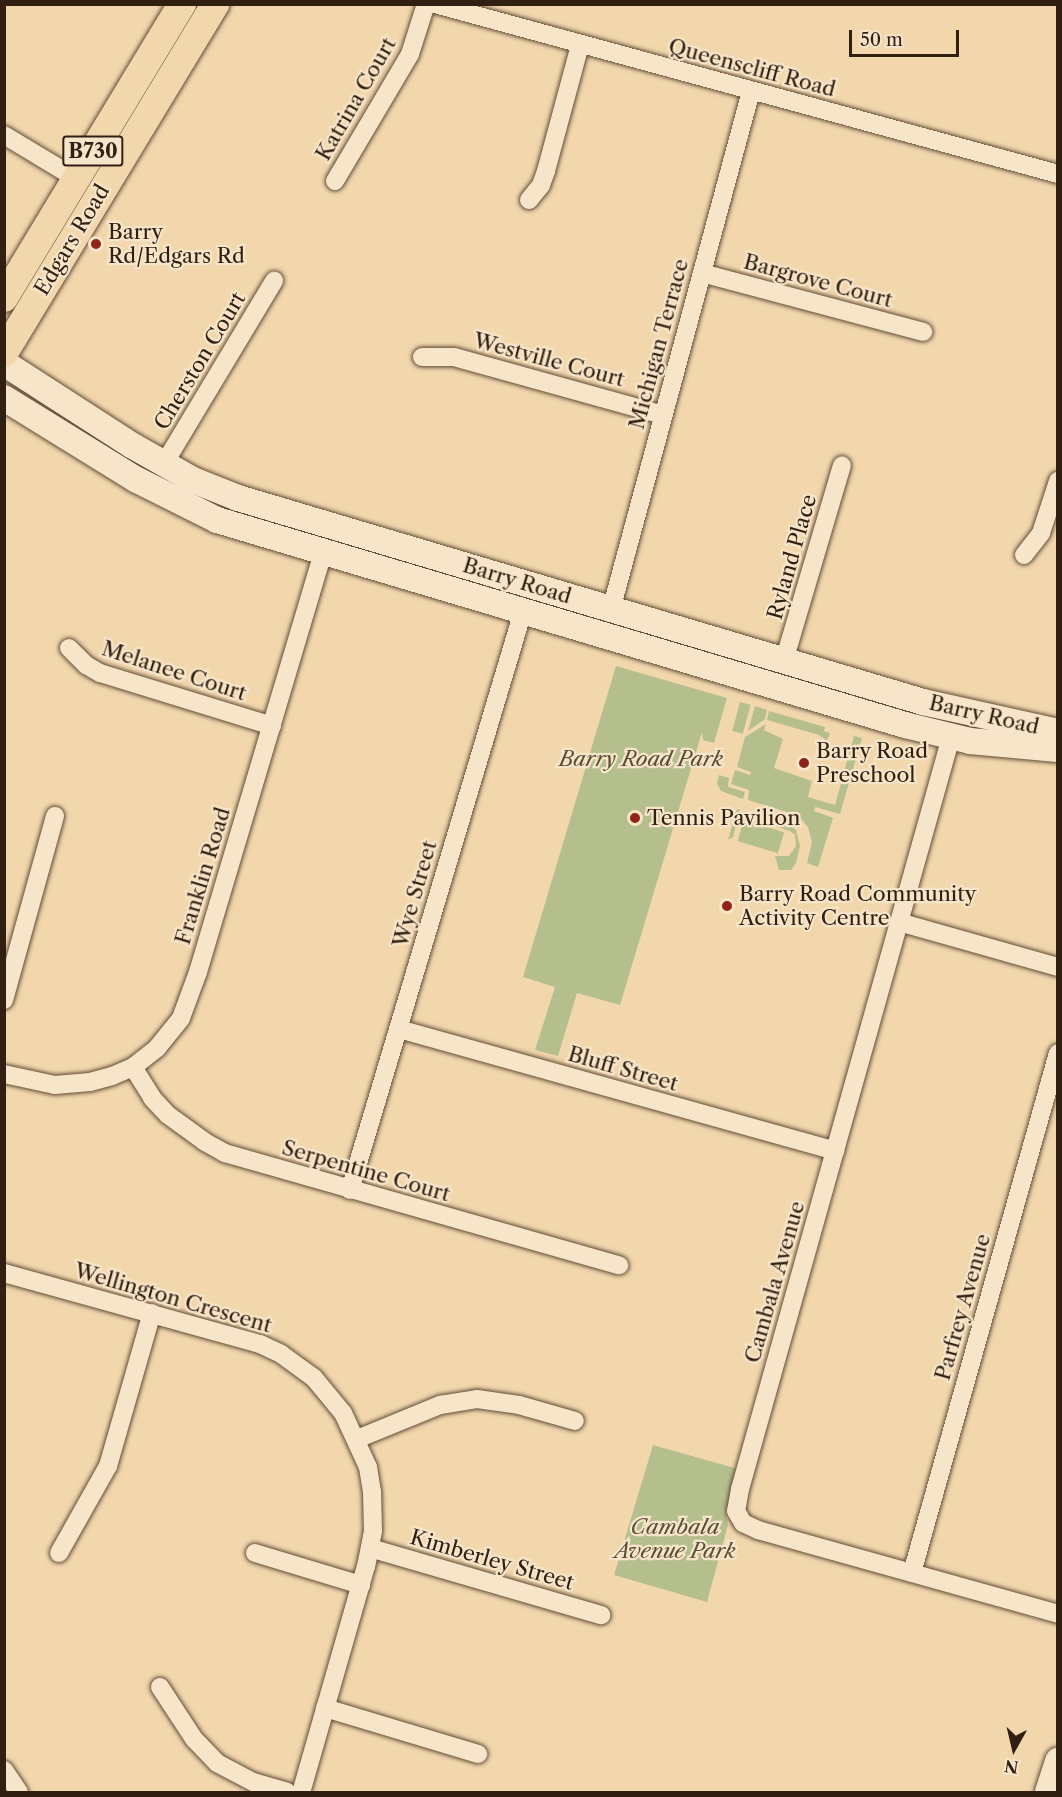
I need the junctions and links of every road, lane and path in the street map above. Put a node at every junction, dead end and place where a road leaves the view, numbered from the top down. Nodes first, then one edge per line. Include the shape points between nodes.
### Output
1 (182, 4) edge
2 (215, 4) edge
3 (426, 4) edge
4 (435, 4) edge
5 (580, 45) junction
6 (751, 91) junction
7 (4, 135) edge
8 (1058, 174) edge
9 (76, 179) junction
10 (335, 181) dead end
11 (529, 200) dead end
12 (702, 273) junction
13 (274, 280) dead end
14 (4, 298) edge
15 (923, 332) dead end
16 (4, 353) edge
17 (422, 357) dead end
18 (4, 363) edge
19 (4, 398) edge
20 (663, 414) junction
21 (4, 417) edge
22 (61, 432) junction
23 (165, 464) junction
24 (842, 465) dead end
25 (1058, 481) edge
26 (331, 526) junction
27 (323, 552) junction
28 (1024, 555) dead end
29 (611, 609) junction
30 (523, 612) junction
31 (69, 648) dead end
32 (784, 661) junction
33 (957, 711) junction
34 (272, 726) junction
35 (1058, 732) edge
36 (951, 736) junction
37 (1058, 749) edge
38 (54, 816) dead end
39 (899, 922) junction
40 (1058, 966) edge
41 (4, 1000) edge
42 (399, 1029) junction
43 (1058, 1053) edge
44 (133, 1067) junction
45 (4, 1074) edge
46 (835, 1151) junction
47 (350, 1190) junction
48 (619, 1264) dead end
49 (4, 1273) edge
50 (152, 1313) junction
51 (575, 1421) dead end
52 (357, 1439) junction
53 (370, 1548) junction
54 (59, 1553) dead end
55 (255, 1553) dead end
56 (912, 1573) junction
57 (361, 1585) junction
58 (1058, 1614) edge
59 (601, 1615) dead end
60 (160, 1687) dead end
61 (325, 1708) junction
62 (478, 1754) dead end
63 (1058, 1761) edge
64 (4, 1770) edge
65 (1052, 1789) edge
66 (19, 1792) edge
67 (286, 1792) edge
68 (301, 1792) edge

1 - 9 main road, Edgars Road / B730
2 - 16 main road, Edgars Road / B730
3 - 10 street, Katrina Court via 411,54
4 - 5 street, Queenscliff Road
5 - 6 street, Queenscliff Road
5 - 11 street via 546,171
6 - 8 street, Queenscliff Road
6 - 12 street, Michigan Terrace
7 - 9 street
9 - 14 main road, Edgars Road / B730
12 - 15 street, Bargrove Court
12 - 20 street, Michigan Terrace
13 - 23 street, Cherston Court
17 - 20 street, Westville Court via 454,357
18 - 23 street, Barry Road
19 - 22 street, Barry Road
20 - 29 street, Michigan Terrace
21 - 22 street
22 - 27 street, Barry Road via 197,512
23 - 26 street, Barry Road via 213,490
24 - 32 street, Ryland Place
25 - 28 street via 1041,533
26 - 27 street
26 - 29 street, Barry Road
27 - 30 street, Barry Road
27 - 34 street, Franklin Road
29 - 32 street, Barry Road
30 - 36 street, Barry Road
30 - 42 street, Wye Street
31 - 34 street, Melanee Court via 100,673
32 - 33 street, Barry Road
33 - 35 street, Barry Road
33 - 36 street
34 - 44 street, Franklin Road via 189,1000 171,1033
36 - 37 street, Barry Road
36 - 39 street, Cambala Avenue
38 - 41 street
39 - 40 street
39 - 46 street, Cambala Avenue
42 - 46 street, Bluff Street
42 - 47 street, Wye Street
43 - 56 street, Parfrey Avenue
44 - 45 street, Franklin Road via 112,1076 72,1084 39,1083
44 - 47 street, Serpentine Court via 168,1115 205,1142 243,1160
46 - 56 street, Cambala Avenue via 736,1511 743,1523 758,1530
47 - 48 street, Serpentine Court
49 - 50 street, Wellington Crescent
50 - 52 street, Wellington Crescent via 238,1336 281,1354 327,1391
50 - 54 street via 108,1466
51 - 52 street via 519,1405 477,1399 440,1406
52 - 53 street, Wellington Crescent via 372,1491
53 - 57 street, Wellington Crescent
53 - 59 street, Kimberley Street
55 - 57 street
56 - 58 street, Cambala Avenue
57 - 61 street, Wellington Crescent
60 - 67 street via 194,1739 217,1763 233,1774
61 - 62 street
61 - 68 street, Wellington Crescent
63 - 65 street
64 - 66 street

